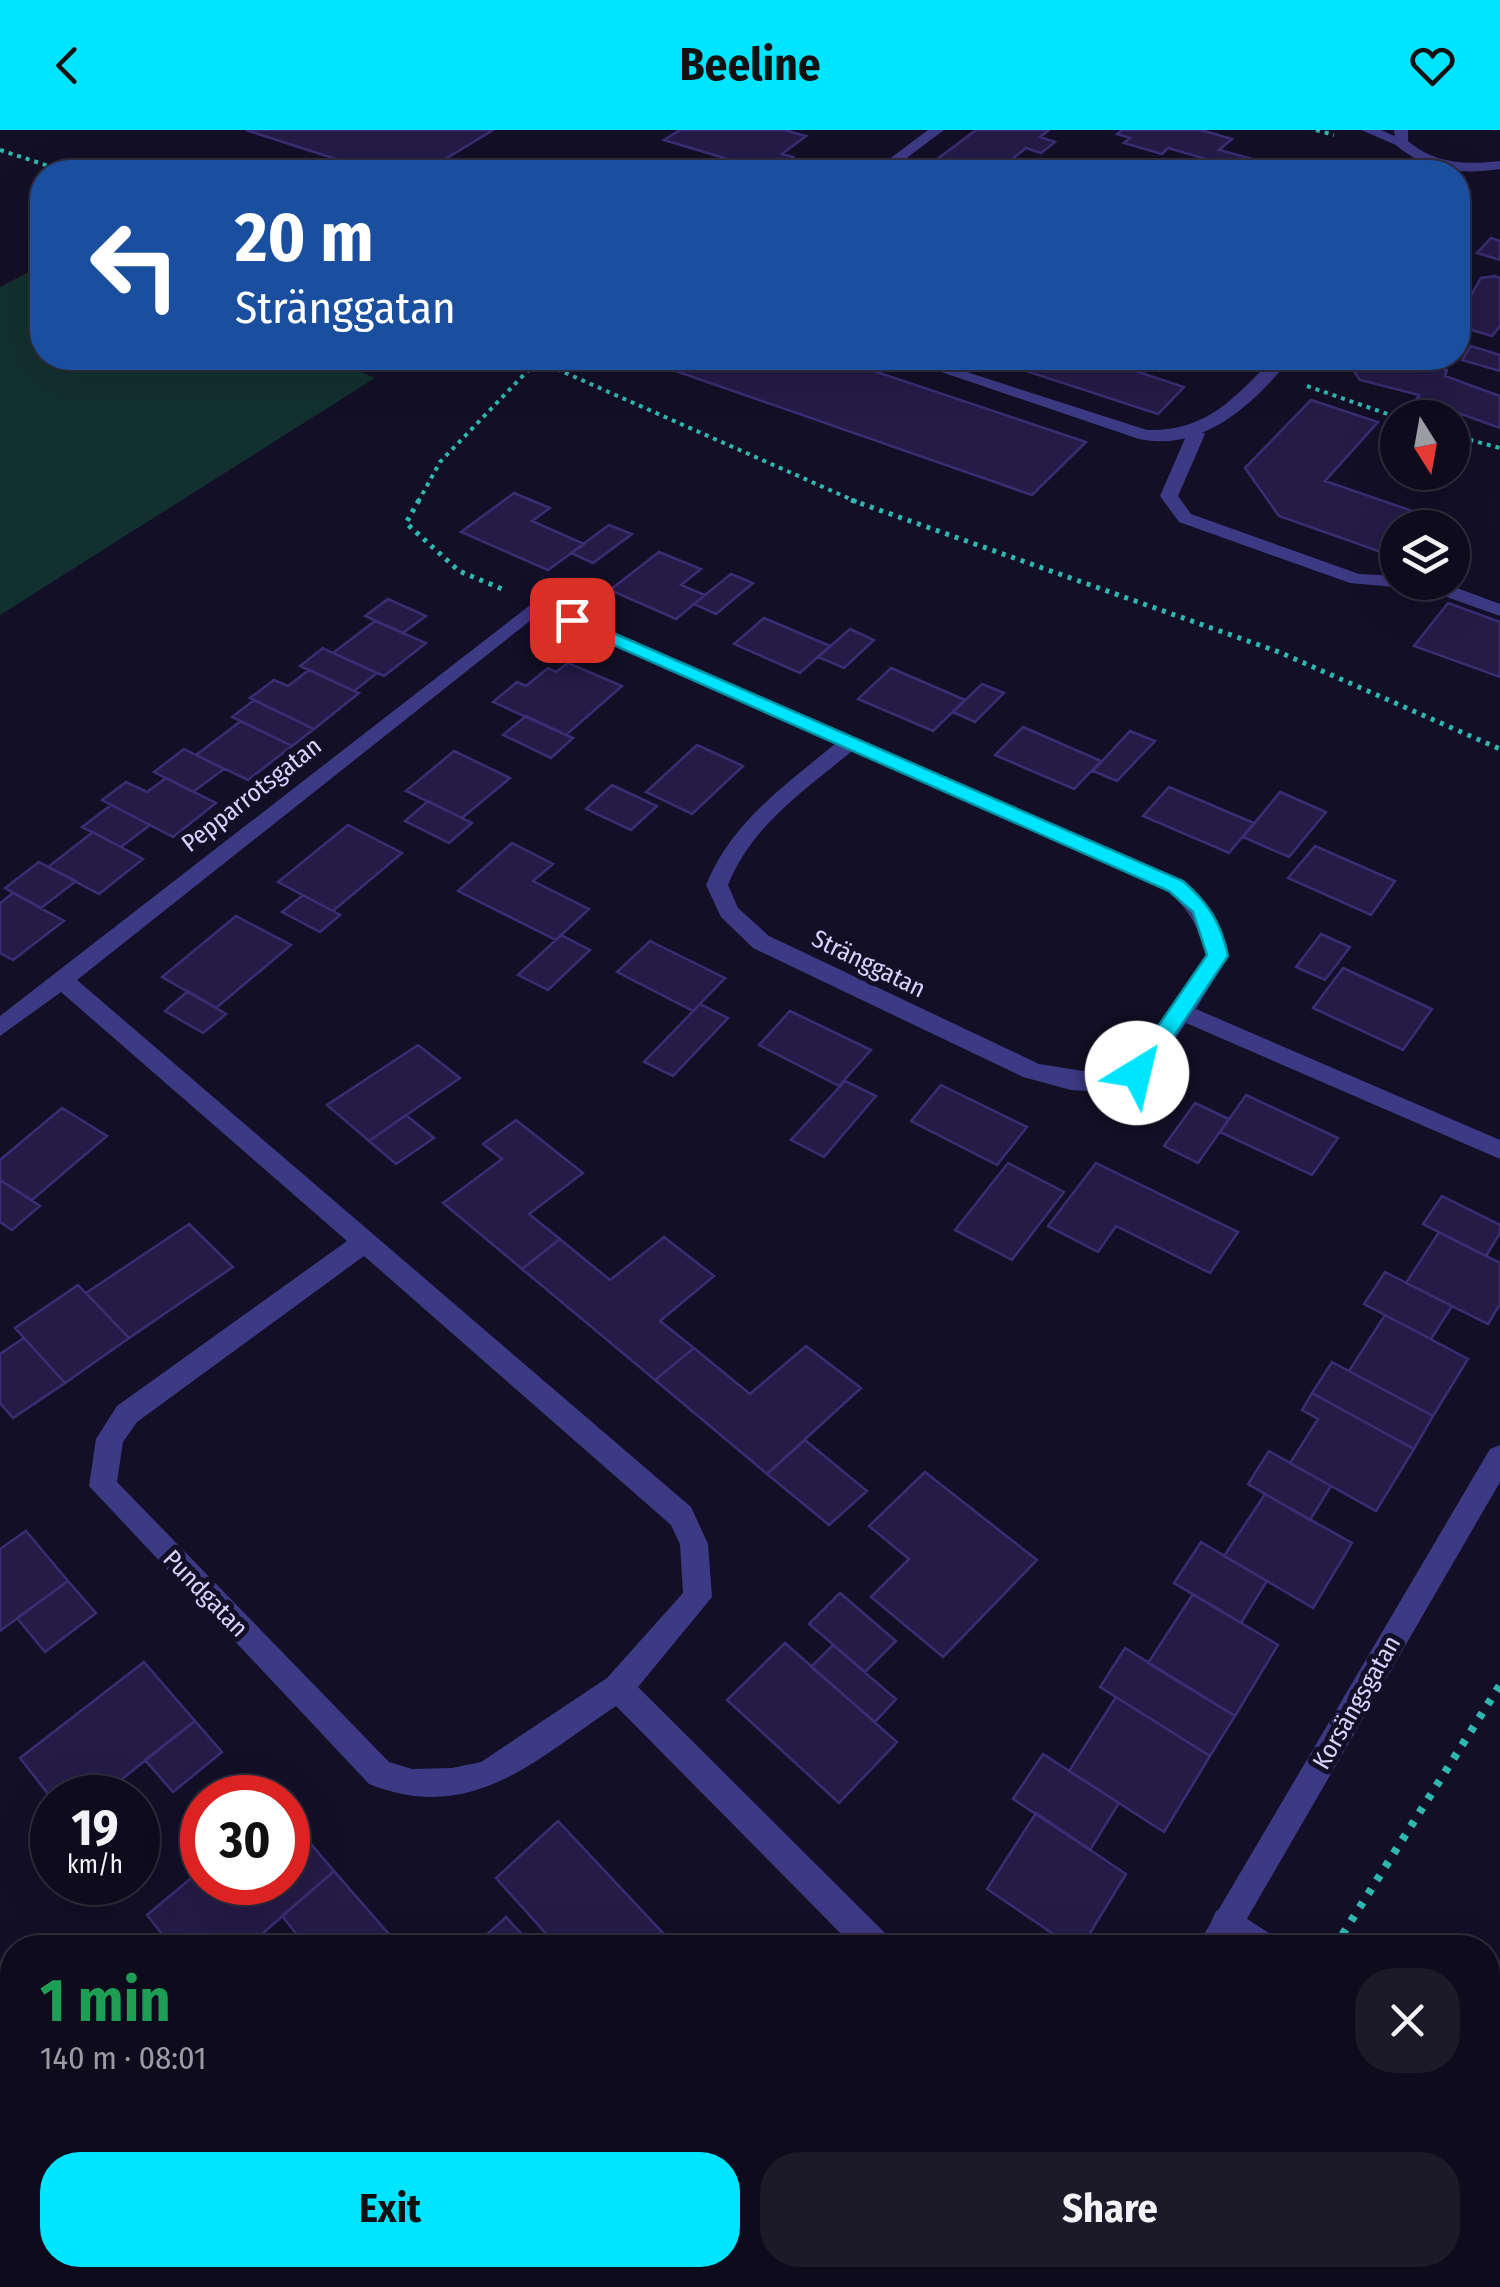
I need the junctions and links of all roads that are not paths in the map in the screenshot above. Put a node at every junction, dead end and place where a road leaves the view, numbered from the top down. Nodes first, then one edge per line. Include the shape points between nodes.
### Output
1 (937, 130) edge
2 (1368, 130) edge
3 (1401, 136) edge
4 (896, 160) edge
5 (1422, 160) edge
6 (1500, 164) edge
7 (1470, 168) edge
8 (1479, 168) junction
9 (1500, 172) edge
10 (945, 370) edge
11 (1270, 370) edge
12 (1196, 434) junction
13 (1380, 581) edge
14 (1470, 599) edge
15 (538, 605) joint
16 (1500, 610) edge
17 (849, 743) junction
18 (60, 978) junction
19 (1182, 1012) junction
20 (0, 1028) edge
21 (1500, 1150) edge
22 (364, 1243) junction
23 (1500, 1456) edge
24 (618, 1688) junction
25 (865, 1935) edge
26 (1219, 1935) edge

1 - 4 street
2 - 3 street
3 - 5 street
6 - 8 street
7 - 8 street
8 - 9 street
10 - 12 street via 1146,435
11 - 12 street
12 - 13 street via 1170,496 1185,518 1357,579
14 - 16 street
15 - 17 street, Stränggatan
15 - 18 street, Pepparrotsgatan
17 - 19 street, Stränggatan via 1176,886 1201,908 1218,956
17 - 19 street, Stränggatan via 740,838 724,861 717,885 729,912 761,942 1067,1082 1101,1083 1137,1073
18 - 20 street, Pepparrotsgatan
18 - 22 street, Pundgatan
19 - 21 street
22 - 24 street, Pundgatan via 681,1516 694,1544 698,1597
22 - 24 street, Pundgatan via 127,1414 110,1439 104,1486 380,1774 412,1784 488,1775
23 - 26 street, Korsängsgatan
24 - 25 street

